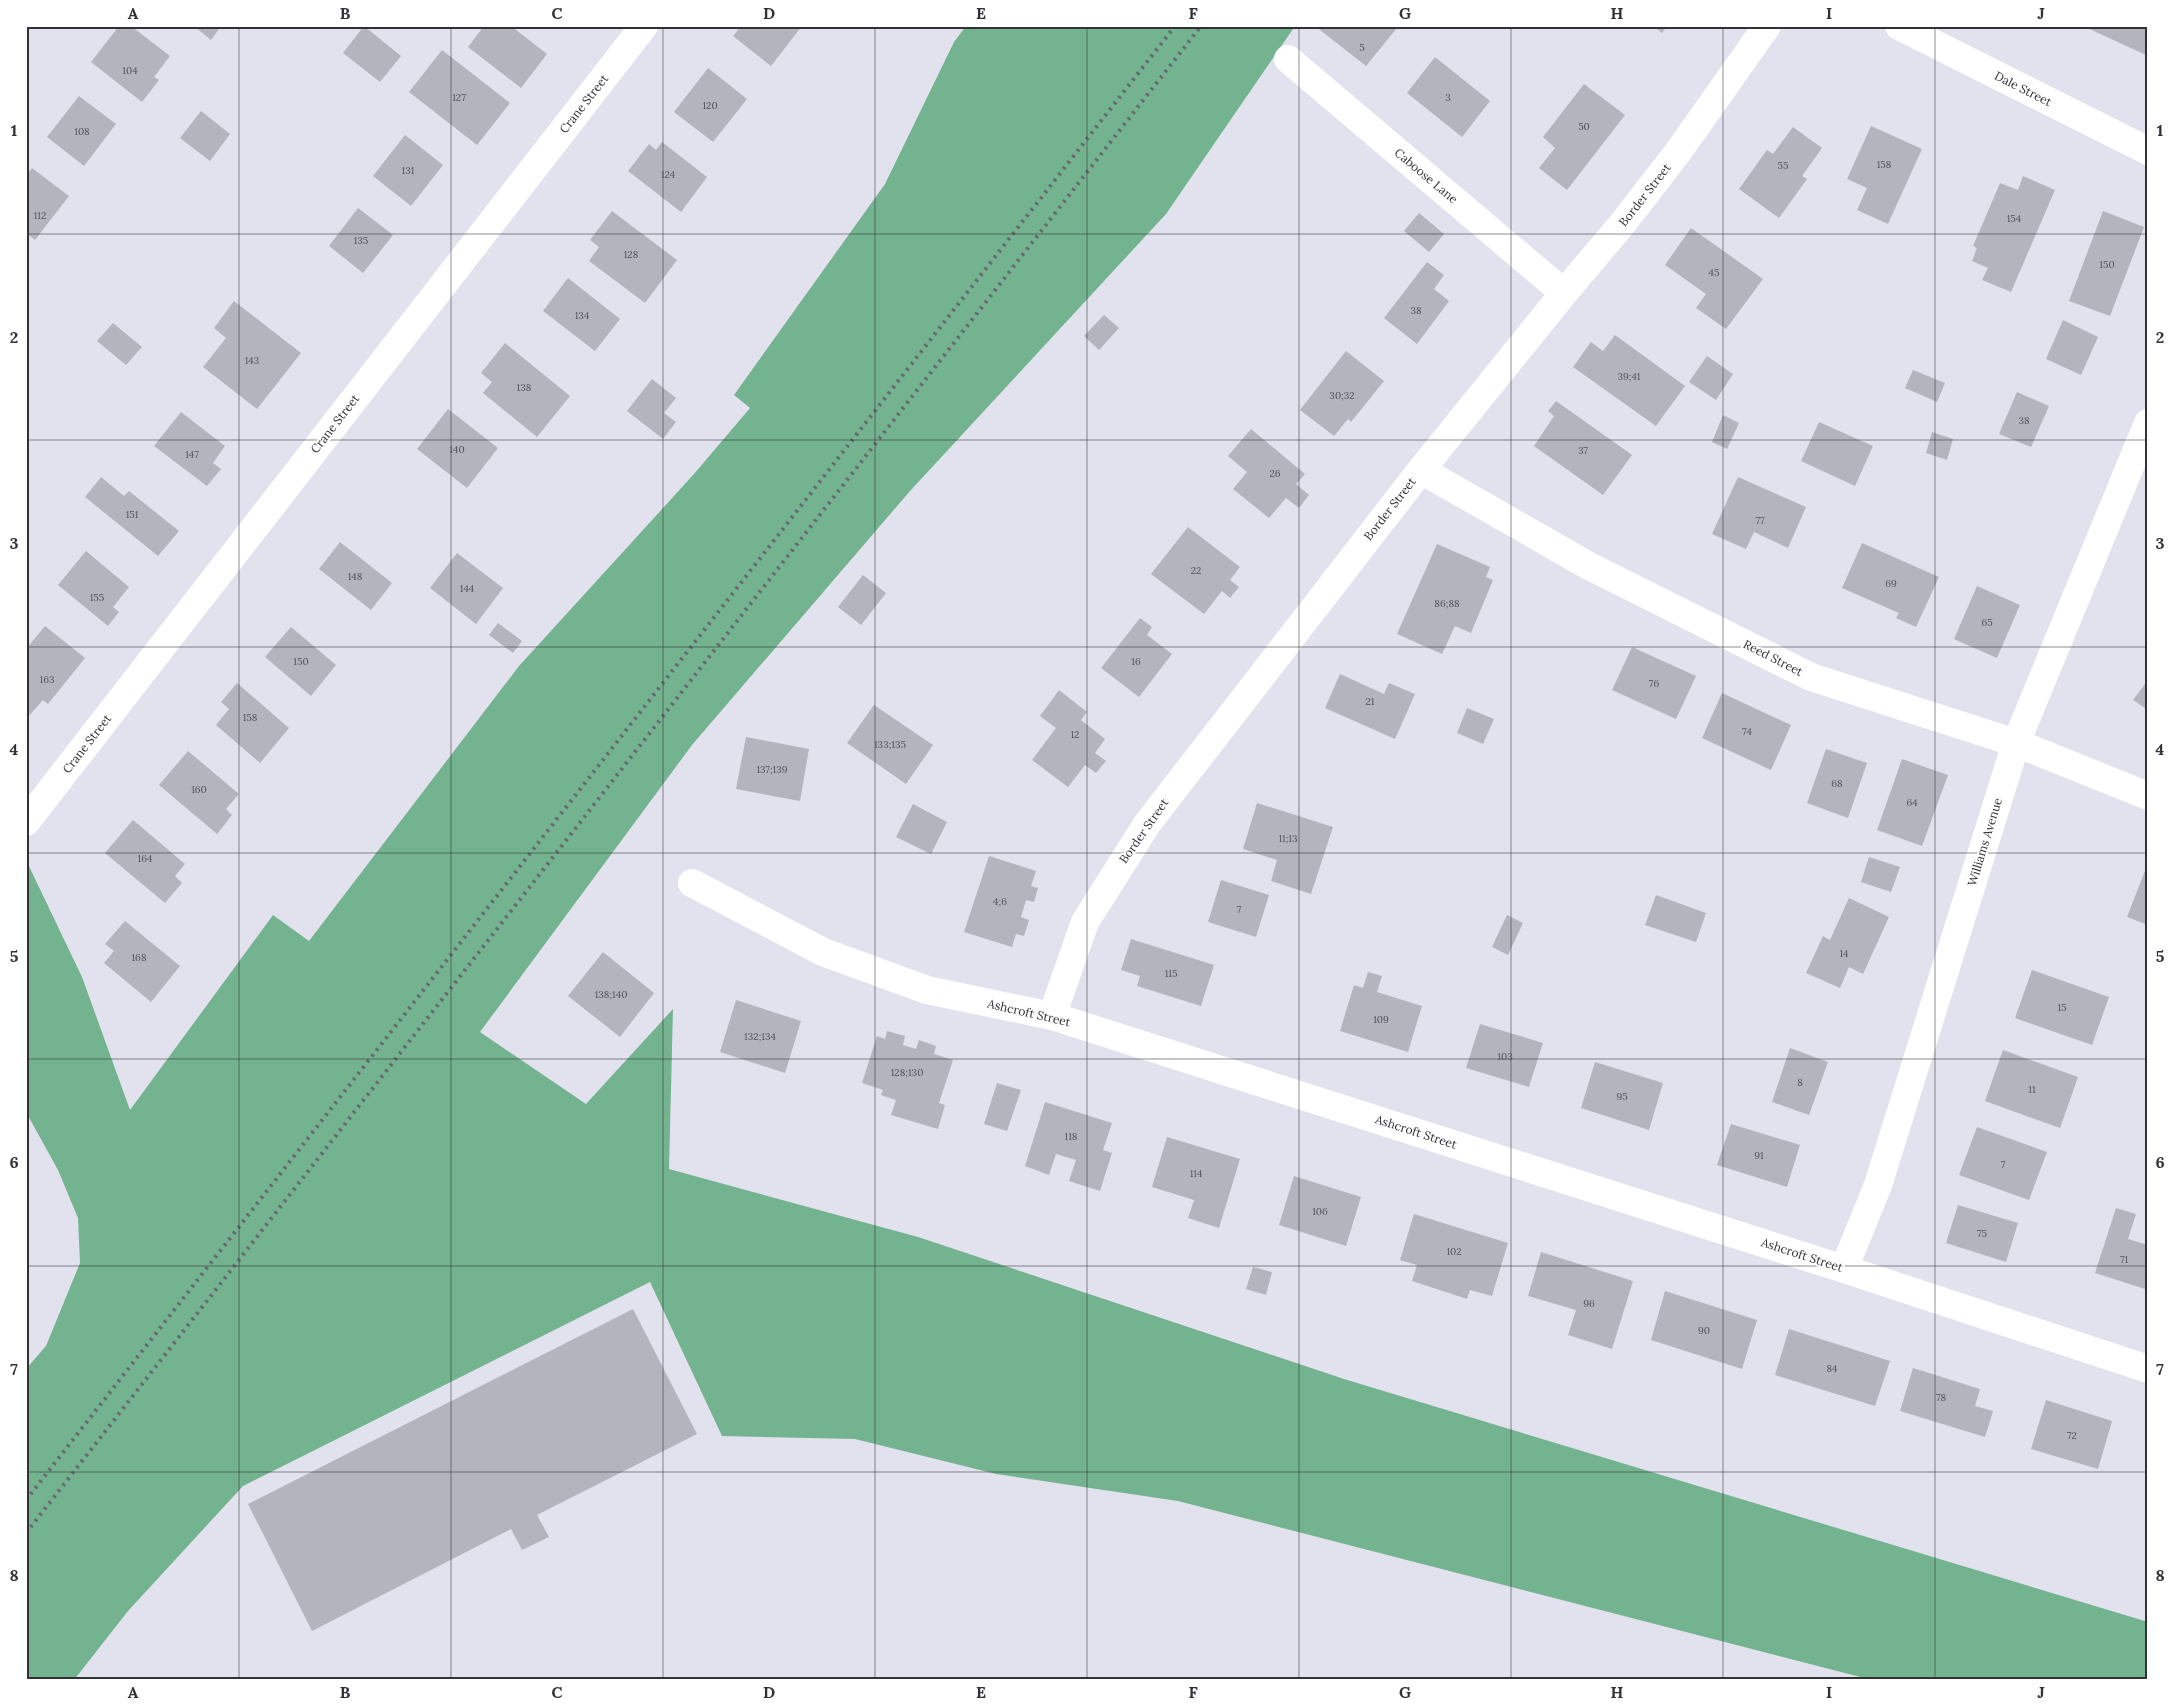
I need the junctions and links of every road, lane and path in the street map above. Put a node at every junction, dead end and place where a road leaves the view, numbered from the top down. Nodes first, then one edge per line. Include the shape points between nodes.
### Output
1 (644, 26) edge
2 (1767, 26) edge
3 (1898, 26) edge
4 (1288, 59) dead end
5 (2148, 151) edge
6 (1564, 293) junction
7 (2148, 423) edge
8 (1421, 470) junction
9 (2016, 743) junction
10 (2148, 796) edge
11 (26, 822) edge
12 (692, 883) dead end
13 (1052, 1016) junction
14 (1844, 1269) junction
15 (2148, 1369) edge

1 - 11 street, Crane Street
2 - 6 street, Border Street via 1678,152
3 - 5 street, Dale Street
4 - 6 street, Caboose Lane
6 - 8 street, Border Street
7 - 9 street, Williams Avenue
8 - 9 street, Reed Street via 1590,566 1811,677
8 - 13 street, Border Street via 1147,824 1085,922
9 - 10 street, Reed Street
9 - 14 street, Williams Avenue via 1878,1185
12 - 13 street, Ashcroft Street via 823,952 927,990
13 - 14 street, Ashcroft Street
14 - 15 street, Ashcroft Street

